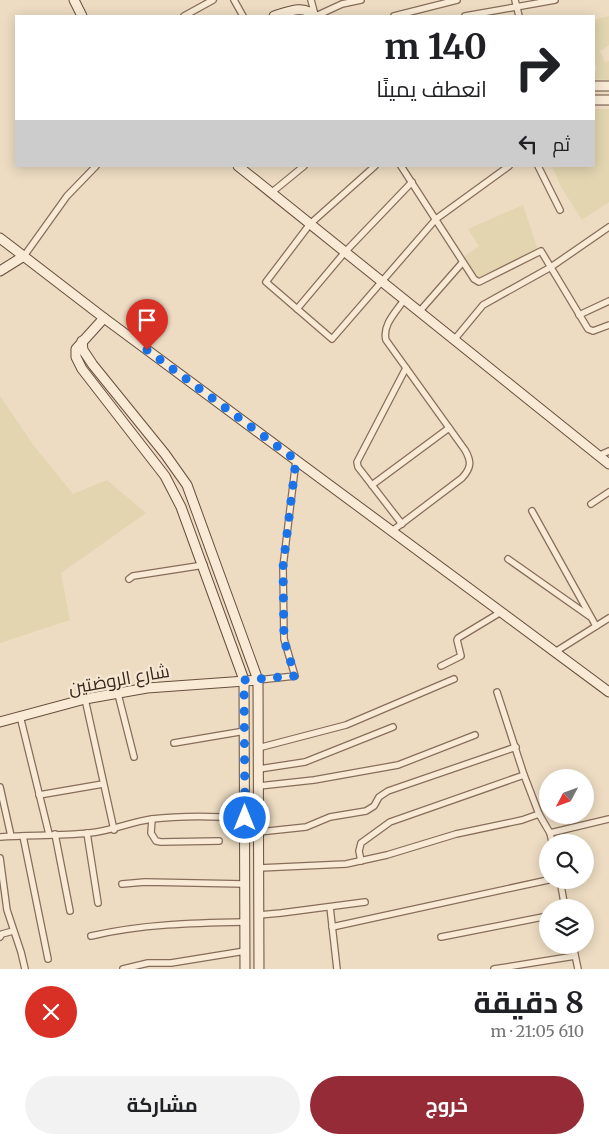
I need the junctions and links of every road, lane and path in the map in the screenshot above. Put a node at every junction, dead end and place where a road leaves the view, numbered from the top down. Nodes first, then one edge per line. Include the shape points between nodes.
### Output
1 (74, 0) edge
2 (213, 0) edge
3 (234, 0) edge
4 (311, 0) edge
5 (360, 0) edge
6 (457, 0) edge
7 (515, 0) edge
8 (554, 0) edge
9 (516, 7) junction
10 (82, 15) edge
11 (186, 15) edge
12 (242, 15) edge
13 (278, 15) edge
14 (314, 15) edge
15 (315, 15) edge
16 (317, 15) edge
17 (398, 15) edge
18 (469, 15) edge
19 (519, 15) edge
20 (595, 86) edge
21 (609, 86) edge
22 (595, 100) edge
23 (609, 100) edge
24 (95, 167) edge
25 (239, 167) edge
26 (303, 167) edge
27 (374, 167) edge
28 (402, 167) edge
29 (508, 167) edge
30 (538, 167) edge
31 (412, 182) junction
32 (271, 193) junction
33 (560, 210) dead end
34 (436, 219) junction
35 (310, 224) junction
36 (609, 227) edge
37 (0, 238) edge
38 (345, 252) junction
39 (24, 256) junction
40 (462, 262) junction
41 (551, 267) junction
42 (0, 271) edge
43 (381, 281) junction
44 (404, 300) junction
45 (609, 301) edge
46 (297, 309) junction
47 (419, 312) junction
48 (579, 316) junction
49 (104, 318) junction
50 (609, 325) edge
51 (454, 340) junction
52 (82, 341) junction
53 (406, 368) junction
54 (449, 428) junction
55 (609, 451) edge
56 (598, 456) junction
57 (296, 460) junction
58 (609, 464) edge
59 (372, 485) junction
60 (609, 492) edge
61 (591, 504) dead end
62 (532, 511) dead end
63 (402, 524) junction
64 (392, 531) junction
65 (508, 559) dead end
66 (204, 565) junction
67 (129, 579) dead end
68 (501, 612) junction
69 (591, 617) junction
70 (609, 618) edge
71 (596, 626) junction
72 (555, 652) junction
73 (441, 666) dead end
74 (454, 679) dead end
75 (244, 680) junction
76 (258, 680) junction
77 (497, 692) dead end
78 (609, 692) edge
79 (118, 694) junction
80 (85, 699) junction
81 (20, 716) junction
82 (0, 722) edge
83 (393, 727) dead end
84 (245, 731) junction
85 (476, 735) dead end
86 (174, 743) dead end
87 (516, 747) junction
88 (258, 748) junction
89 (134, 757) dead end
90 (258, 769) junction
91 (524, 775) junction
92 (103, 784) junction
93 (259, 786) junction
94 (0, 787) edge
95 (1, 795) edge
96 (39, 795) junction
97 (539, 812) edge
98 (539, 814) edge
99 (245, 818) junction
100 (152, 819) junction
101 (609, 819) edge
102 (8, 820) junction
103 (0, 821) edge
104 (545, 824) edge
105 (114, 830) junction
106 (259, 832) junction
107 (87, 833) junction
108 (550, 833) joint
109 (52, 834) junction
110 (11, 836) junction
111 (23, 836) junction
112 (0, 837) edge
113 (219, 841) dead end
114 (0, 858) edge
115 (361, 861) junction
116 (259, 868) junction
117 (539, 882) edge
118 (122, 884) dead end
119 (245, 884) junction
120 (365, 902) dead end
121 (98, 903) dead end
122 (330, 907) junction
123 (70, 911) dead end
124 (259, 915) junction
125 (539, 918) edge
126 (245, 922) junction
127 (332, 927) junction
128 (13, 931) junction
129 (91, 936) dead end
130 (0, 937) edge
131 (441, 937) dead end
132 (245, 951) junction
133 (575, 956) joint
134 (48, 959) dead end
135 (25, 969) edge
136 (123, 969) edge
137 (245, 969) edge
138 (259, 969) edge
139 (337, 969) edge
140 (494, 969) edge
141 (578, 969) edge

1 - 10 main road
2 - 11 street
3 - 12 street
4 - 15 street
5 - 16 street
6 - 17 street
7 - 9 street
8 - 9 street
9 - 18 street
9 - 19 street
13 - 14 main road via 302,9
20 - 21 main road
22 - 23 main road
24 - 39 street via 67,196
25 - 32 main road
26 - 32 street
27 - 35 street
28 - 31 street
29 - 34 street
30 - 33 street
31 - 34 street
31 - 38 street
32 - 35 main road
34 - 40 street
34 - 43 street
35 - 38 main road
35 - 46 street via 266,282
36 - 41 street
37 - 39 main road
38 - 43 main road
38 - 46 street
39 - 42 main road
39 - 49 main road
40 - 41 street via 479,282 542,251
40 - 47 street
41 - 48 street
41 - 51 street via 483,305
43 - 44 main road
43 - 46 street via 332,339
44 - 47 main road
44 - 53 street via 385,334
45 - 48 street
47 - 51 main road
48 - 50 street via 593,331
49 - 52 main road
49 - 57 main road
51 - 56 main road
52 - 66 main road via 75,352 80,367 170,484
52 - 76 main road via 83,350 93,365 187,485
53 - 54 street
53 - 59 street via 357,462
54 - 59 street
54 - 63 street via 469,457 469,469 462,478
55 - 56 street
56 - 58 main road
57 - 64 main road
57 - 76 street via 283,567 284,640 295,676
59 - 63 street
60 - 61 street
62 - 69 street
63 - 64 street
64 - 68 main road
65 - 69 street
66 - 67 street
66 - 75 main road
68 - 72 main road
68 - 73 street via 458,638 461,656
69 - 71 street
70 - 71 street
71 - 72 street
72 - 78 main road
74 - 88 street via 346,724
75 - 76 main road, شارع الروضتين
75 - 79 main road, شارع الروضتين via 147,688
75 - 84 main road
76 - 88 main road
77 - 87 street
79 - 80 main road, شارع الروضتين
79 - 89 street
80 - 81 main road, شارع الروضتين
80 - 92 street
81 - 82 main road, شارع الروضتين
81 - 96 street
83 - 90 street via 305,762
84 - 86 street
84 - 99 main road
85 - 93 street via 398,765
87 - 91 street
87 - 106 street via 388,791 366,811 330,817 306,827
88 - 90 main road
90 - 93 main road
91 - 97 street
91 - 115 street via 390,822 361,843
92 - 96 street
92 - 105 street
93 - 106 main road
94 - 95 street
95 - 102 street
96 - 109 street
98 - 115 street
99 - 100 street
99 - 119 main road
100 - 105 street
100 - 113 street via 151,833 156,841
101 - 108 street
102 - 103 street
102 - 110 street
104 - 108 street
105 - 107 street
106 - 116 main road
107 - 109 street
107 - 121 street
109 - 111 street
109 - 123 street
110 - 111 street
110 - 112 street
111 - 134 street
114 - 128 street via 6,910
115 - 116 street
116 - 124 main road
117 - 127 street
118 - 119 street
119 - 126 main road
120 - 122 street
122 - 124 street
122 - 127 street
124 - 138 main road
125 - 131 street
126 - 129 street via 173,923 119,929
126 - 132 main road
127 - 139 street
128 - 130 street
128 - 135 street
132 - 136 street
132 - 137 main road
133 - 140 street
133 - 141 street

